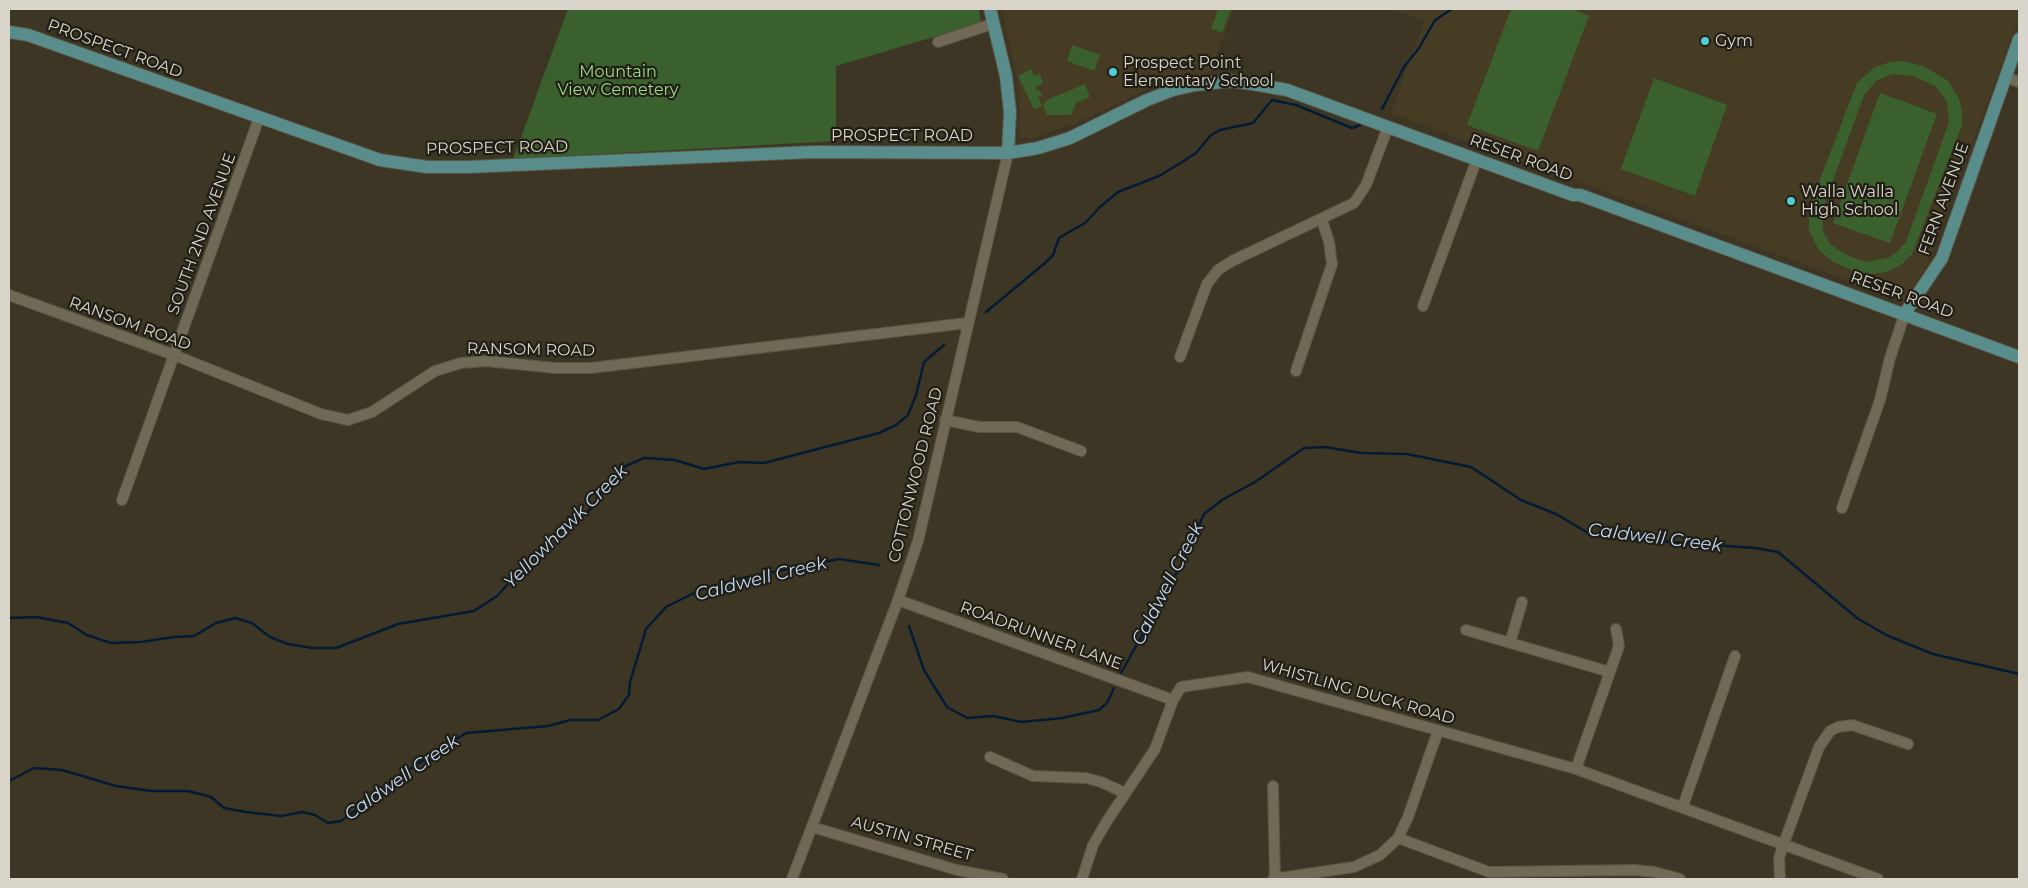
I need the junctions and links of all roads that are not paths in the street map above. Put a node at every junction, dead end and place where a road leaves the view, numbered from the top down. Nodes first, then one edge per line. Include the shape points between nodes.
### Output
1 (990, 9) edge
2 (992, 24) junction
3 (9, 32) edge
4 (2019, 39) edge
5 (938, 42) dead end
6 (2005, 77) junction
7 (2019, 82) edge
8 (259, 118) junction
9 (1388, 127) junction
10 (1008, 153) junction
11 (1476, 159) junction
12 (1322, 220) junction
13 (9, 295) edge
14 (1423, 306) dead end
15 (1905, 313) junction
16 (967, 323) junction
17 (174, 356) junction
18 (1180, 357) dead end
19 (2019, 357) edge
20 (1296, 371) dead end
21 (945, 420) junction
22 (1081, 451) dead end
23 (122, 500) dead end
24 (1842, 508) dead end
25 (898, 600) junction
26 (1522, 602) dead end
27 (1616, 629) dead end
28 (1466, 630) dead end
29 (1510, 643) junction
30 (1735, 656) dead end
31 (1610, 672) junction
32 (1173, 700) junction
33 (1438, 731) junction
34 (1908, 744) dead end
35 (990, 757) dead end
36 (1576, 768) junction
37 (1273, 786) dead end
38 (1125, 794) junction
39 (1683, 806) junction
40 (812, 827) junction
41 (1398, 838) junction
42 (1784, 843) junction
43 (1653, 875) edge
44 (792, 879) edge
45 (1003, 879) edge
46 (1082, 879) edge
47 (1274, 879) edge
48 (1680, 879) edge
49 (1780, 879) edge
50 (1878, 879) edge

1 - 2 main road
2 - 5 street
2 - 10 main road via 1006,76 1010,112
3 - 8 main road, PROSPECT ROAD via 28,35
4 - 6 main road, FERN AVENUE
6 - 7 street
6 - 15 main road, FERN AVENUE via 1942,258
8 - 10 main road, PROSPECT ROAD via 380,160 427,167 813,152
8 - 17 street, SOUTH 2ND AVENUE
9 - 10 main road, RESER ROAD via 1287,90 1232,81 1173,90 1070,138
9 - 11 main road, RESER ROAD
9 - 12 street via 1366,185 1354,203
10 - 16 street, COTTONWOOD ROAD
11 - 14 street
11 - 15 main road, RESER ROAD
12 - 18 street via 1218,270 1207,284
12 - 20 street via 1332,264
13 - 17 street, RANSOM ROAD
15 - 19 main road, RESER ROAD
15 - 24 street, FERN AVENUE via 1880,400
16 - 17 street, RANSOM ROAD via 592,368 486,361 461,363 435,371 372,412 348,420 321,414
16 - 21 street, COTTONWOOD ROAD
17 - 23 street, SOUTH 2ND AVENUE
21 - 22 street via 979,427 1017,427
21 - 25 street, COTTONWOOD ROAD via 918,542
25 - 32 street, ROADRUNNER LANE
25 - 40 street, COTTONWOOD ROAD
26 - 29 street
27 - 31 street via 1619,646
28 - 29 street
29 - 31 street
30 - 39 street
31 - 36 street
32 - 33 street, WHISTLING DUCK ROAD via 1181,687 1248,677
32 - 38 street, WHISTLING DUCK ROAD via 1154,749
33 - 36 street, WHISTLING DUCK ROAD
33 - 41 street
34 - 42 street via 1858,726 1838,726 1830,731 1819,747
35 - 38 street via 1033,776 1086,778
36 - 39 street, WHISTLING DUCK ROAD
37 - 47 street
38 - 46 street, WHISTLING DUCK ROAD via 1093,845
39 - 42 street, WHISTLING DUCK ROAD
40 - 44 street, COTTONWOOD ROAD
40 - 45 street, AUSTIN STREET via 957,870
41 - 43 street via 1489,872 1635,870
41 - 47 street via 1380,855 1354,867
42 - 49 street via 1779,858
42 - 50 street, WHISTLING DUCK ROAD
43 - 48 street

